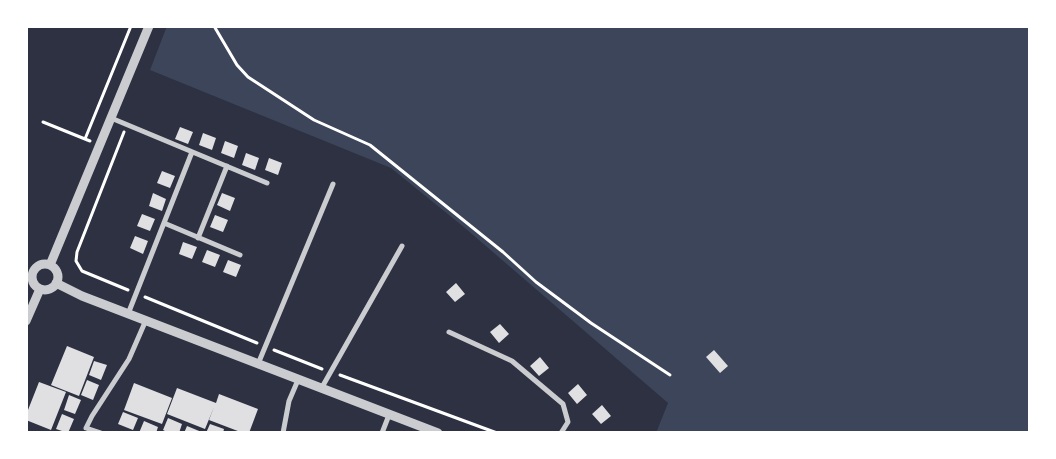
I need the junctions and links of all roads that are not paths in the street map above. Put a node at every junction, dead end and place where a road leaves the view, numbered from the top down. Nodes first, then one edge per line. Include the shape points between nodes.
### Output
1 (149, 26) edge
2 (111, 118) junction
3 (192, 152) junction
4 (227, 166) junction
5 (267, 183) dead end
6 (333, 184) dead end
7 (164, 223) junction
8 (198, 238) junction
9 (402, 246) dead end
10 (240, 256) dead end
11 (50, 265) junction
12 (56, 283) junction
13 (40, 289) junction
14 (128, 314) junction
15 (146, 320) junction
16 (26, 321) edge
17 (449, 332) dead end
18 (258, 364) junction
19 (298, 380) junction
20 (321, 388) junction
21 (389, 415) junction
22 (101, 433) edge
23 (283, 433) edge
24 (382, 433) edge
25 (438, 433) edge
26 (561, 433) edge

1 - 2 street
2 - 3 street
2 - 11 street
3 - 4 street
3 - 7 street
4 - 5 street
4 - 8 street
6 - 18 street
7 - 8 street
7 - 14 street
8 - 10 street
9 - 20 street
11 - 12 street via 58,274
11 - 13 street via 38,265 32,272 33,284
12 - 13 street via 48,290
12 - 14 street
13 - 16 street
14 - 15 street
15 - 18 street
15 - 22 street via 129,359 86,428
17 - 26 street via 512,361 563,404 568,422
18 - 19 street
19 - 20 street
19 - 23 street via 289,400
20 - 21 street
21 - 24 street
21 - 25 street

